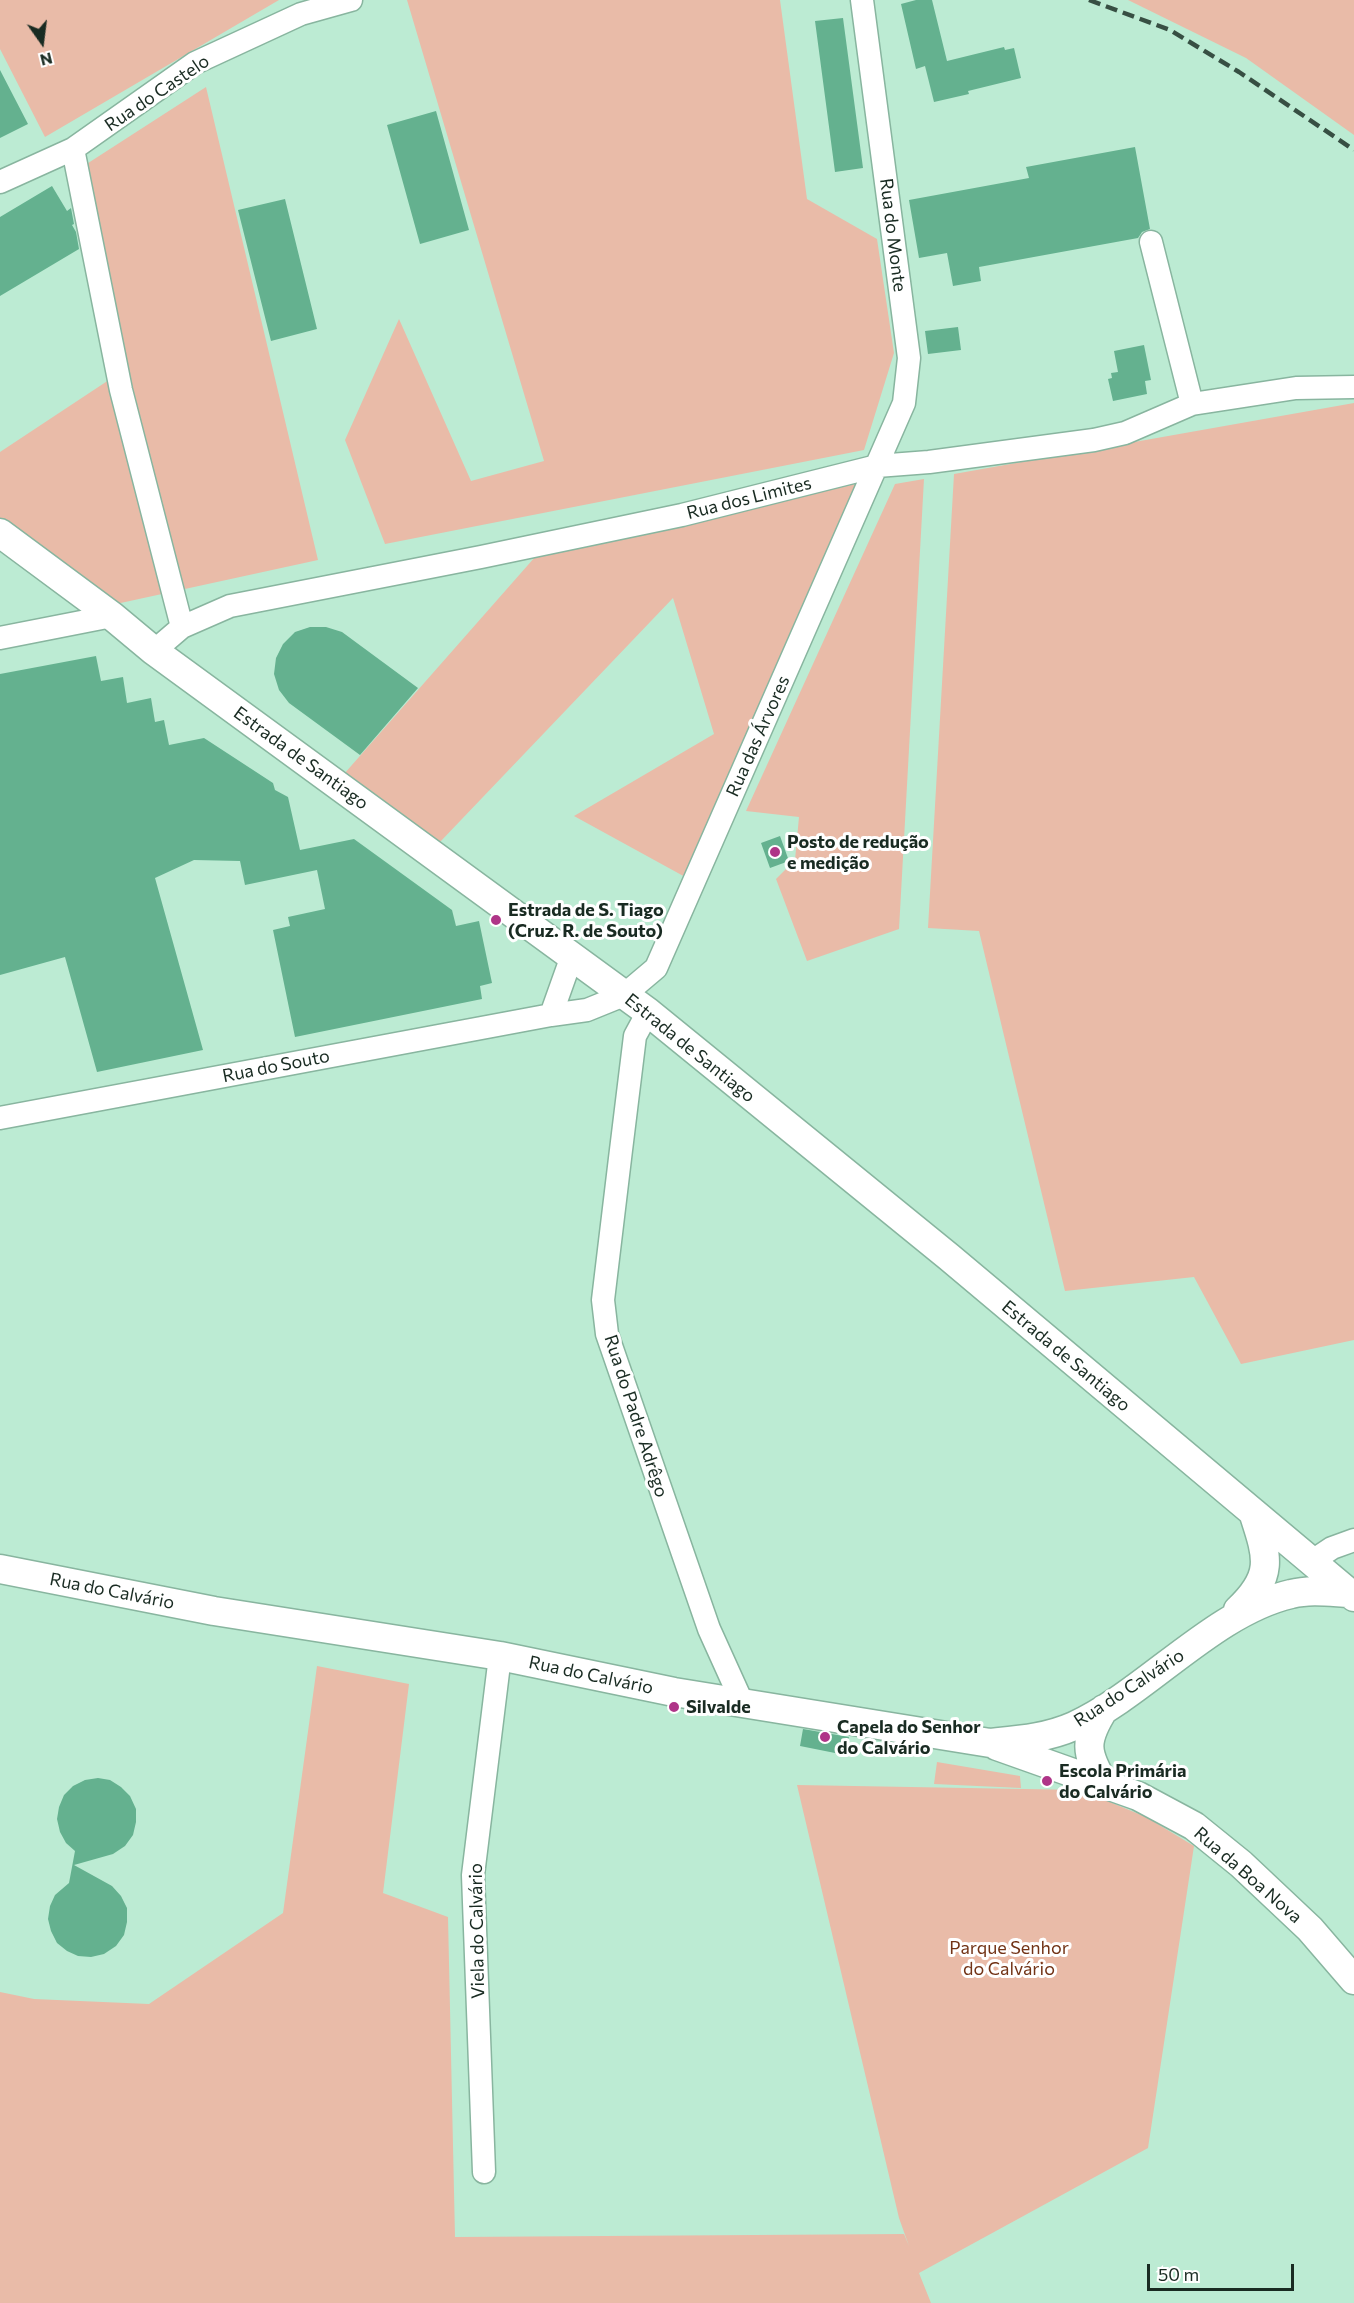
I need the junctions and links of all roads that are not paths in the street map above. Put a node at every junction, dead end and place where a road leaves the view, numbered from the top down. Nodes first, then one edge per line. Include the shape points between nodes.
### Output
1 (351, 0) edge
2 (862, 0) edge
3 (73, 149) junction
4 (0, 182) edge
5 (1151, 242) dead end
6 (1354, 387) edge
7 (1192, 404) junction
8 (877, 466) junction
9 (0, 533) edge
10 (112, 616) junction
11 (182, 627) junction
12 (0, 638) edge
13 (154, 651) junction
14 (572, 956) junction
15 (624, 995) junction
16 (648, 1012) junction
17 (551, 1015) junction
18 (0, 1118) edge
19 (1254, 1515) junction
20 (1354, 1540) edge
21 (1311, 1562) junction
22 (0, 1569) edge
23 (1267, 1588) junction
24 (1352, 1595) edge
25 (500, 1656) junction
26 (742, 1702) junction
27 (1104, 1709) junction
28 (990, 1743) junction
29 (1104, 1784) junction
30 (1354, 1980) edge
31 (484, 2172) dead end

1 - 3 street, Rua do Castelo via 301,14 195,63
2 - 8 street, Rua do Monte via 909,358 904,403
3 - 4 street, Rua do Castelo
3 - 11 street via 121,390
5 - 7 street
6 - 7 street, Rua dos Limites via 1296,388
7 - 8 street, Rua dos Limites via 1125,433 1094,440
8 - 11 street, Rua dos Limites via 682,515 230,606
8 - 15 street, Rua das Árvores via 656,968
9 - 10 main road, Estrada de Santiago
10 - 12 street
10 - 13 main road, Estrada de Santiago
11 - 13 street, Rua dos Limites
13 - 14 main road, Estrada de Santiago
14 - 15 main road, Estrada de Santiago
14 - 17 street
15 - 16 main road, Estrada de Santiago
15 - 17 street, Rua do Souto via 587,1010
16 - 19 main road, Estrada de Santiago via 949,1257
16 - 26 street, Rua do Padre Adrêgo via 635,1036 603,1300 607,1334 710,1629
17 - 18 street, Rua do Souto
19 - 21 main road, Estrada de Santiago
19 - 23 main road via 1265,1548
20 - 21 street
21 - 23 main road, Rua do Calvário via 1282,1561
21 - 24 main road, Estrada de Santiago
22 - 25 main road, Rua do Calvário via 214,1611
23 - 24 main road
23 - 27 main road, Rua do Calvário via 1223,1625
25 - 26 main road, Rua do Calvário
25 - 31 street, Viela do Calvário via 473,1875
26 - 28 main road, Rua do Calvário
27 - 28 main road, Rua do Calvário via 1073,1726 1037,1738
27 - 29 main road via 1091,1729 1089,1746 1093,1765
28 - 29 main road, Rua da Boa Nova
29 - 30 main road, Rua da Boa Nova via 1138,1796 1194,1826 1310,1929

